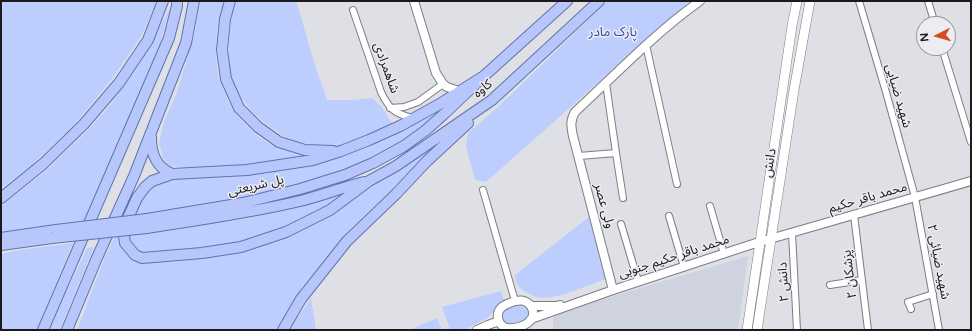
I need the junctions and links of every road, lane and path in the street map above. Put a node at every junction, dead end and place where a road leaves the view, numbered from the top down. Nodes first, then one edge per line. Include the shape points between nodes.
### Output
1 (163, 1) edge
2 (177, 1) edge
3 (194, 1) edge
4 (230, 1) edge
5 (414, 1) edge
6 (567, 1) edge
7 (599, 1) edge
8 (700, 1) edge
9 (796, 1) edge
10 (810, 1) edge
11 (859, 1) edge
12 (928, 1) edge
13 (354, 10) dead end
14 (933, 16) edge
15 (646, 46) junction
16 (944, 56) edge
17 (484, 76) junction
18 (606, 83) junction
19 (443, 84) junction
20 (782, 90) junction
21 (794, 90) junction
22 (459, 91) junction
23 (492, 100) junction
24 (390, 108) junction
25 (415, 118) junction
26 (151, 133) junction
27 (971, 142) edge
28 (341, 151) junction
29 (616, 153) junction
30 (579, 156) junction
31 (172, 174) junction
32 (370, 181) junction
33 (971, 181) edge
34 (677, 184) dead end
35 (483, 190) dead end
36 (915, 197) junction
37 (1, 198) edge
38 (623, 198) dead end
39 (710, 206) dead end
40 (854, 215) junction
41 (669, 216) dead end
42 (147, 224) junction
43 (621, 224) dead end
44 (792, 233) junction
45 (54, 234) junction
46 (1, 238) edge
47 (771, 238) junction
48 (759, 242) junction
49 (1, 245) edge
50 (724, 254) junction
51 (684, 267) junction
52 (862, 280) junction
53 (638, 282) junction
54 (830, 285) dead end
55 (613, 290) junction
56 (933, 294) junction
57 (596, 296) junction
58 (515, 301) junction
59 (532, 306) junction
60 (911, 309) dead end
61 (499, 321) junction
62 (527, 325) edge
63 (506, 329) edge
64 (43, 330) edge
65 (67, 330) edge
66 (283, 330) edge
67 (477, 330) edge
68 (747, 330) edge
69 (757, 330) edge
70 (797, 330) edge
71 (868, 330) edge
72 (939, 330) edge

1 - 37 main road via 148,40 119,83 84,124 48,160
2 - 64 main road via 169,38
3 - 26 main road via 186,44
4 - 28 main road via 225,19 222,50 226,79 239,108 258,128 279,142 305,150
5 - 19 street via 436,73
6 - 17 main road, کاوه
7 - 23 main road, کاوه
8 - 15 street
9 - 20 main road, دانش
10 - 21 main road, دانش
11 - 36 street, شهید ضیایی
12 - 14 street
13 - 24 street, شاهمرادی via 381,92
15 - 18 street
15 - 34 street
16 - 27 street
17 - 22 main road
17 - 42 main road, پل شریعتی via 426,130 373,163 300,189
18 - 29 street
18 - 30 street, ولی عصر via 575,112 571,119
19 - 22 street
19 - 24 street via 418,102
20 - 21 main road
20 - 48 main road, دانش
21 - 47 main road, دانش
22 - 25 main road
23 - 32 main road, کاوه
23 - 66 main road via 347,241 301,299
24 - 25 street, شاهمرادی via 404,116
25 - 28 main road
26 - 31 main road via 155,160
26 - 65 main road
28 - 31 main road via 313,160 247,170
29 - 30 street
29 - 38 street
30 - 55 street, ولی عصر
31 - 32 main road via 152,181 145,187 137,198 123,230 125,243 135,255 142,258 241,247 286,232 330,210
32 - 42 main road, پل شریعتی via 302,201 252,212
33 - 36 street, محمد باقر حکیم
35 - 58 street
36 - 40 street, محمد باقر حکیم
36 - 56 street, شهید ضیائی ۲
39 - 50 street
40 - 44 street, محمد باقر حکیم
40 - 52 street, پزشکان ۲
41 - 51 street
42 - 45 main road, پل شریعتی, bridge
43 - 53 street
44 - 47 street, محمد باقر حکیم
44 - 70 street, دانش ۲
45 - 46 main road, پل شریعتی
45 - 49 main road
47 - 48 street, محمد باقر حکیم جنوبی
47 - 69 main road, دانش
48 - 50 street, محمد باقر حکیم جنوبی
48 - 68 main road, دانش
50 - 51 street, محمد باقر حکیم جنوبی
51 - 53 street, محمد باقر حکیم جنوبی
52 - 54 street
52 - 71 street, پزشکان ۲
53 - 55 street, محمد باقر حکیم جنوبی
55 - 57 street, محمد باقر حکیم جنوبی
56 - 60 street via 908,302
56 - 72 street, شهید ضیائی ۲
57 - 59 street, محمد باقر حکیم جنوبی via 557,306
57 - 62 street, محمد باقر حکیم جنوبی via 557,309
58 - 59 street via 527,302
58 - 61 street via 500,308
59 - 62 street via 533,313
61 - 63 street
61 - 67 street
62 - 63 street

